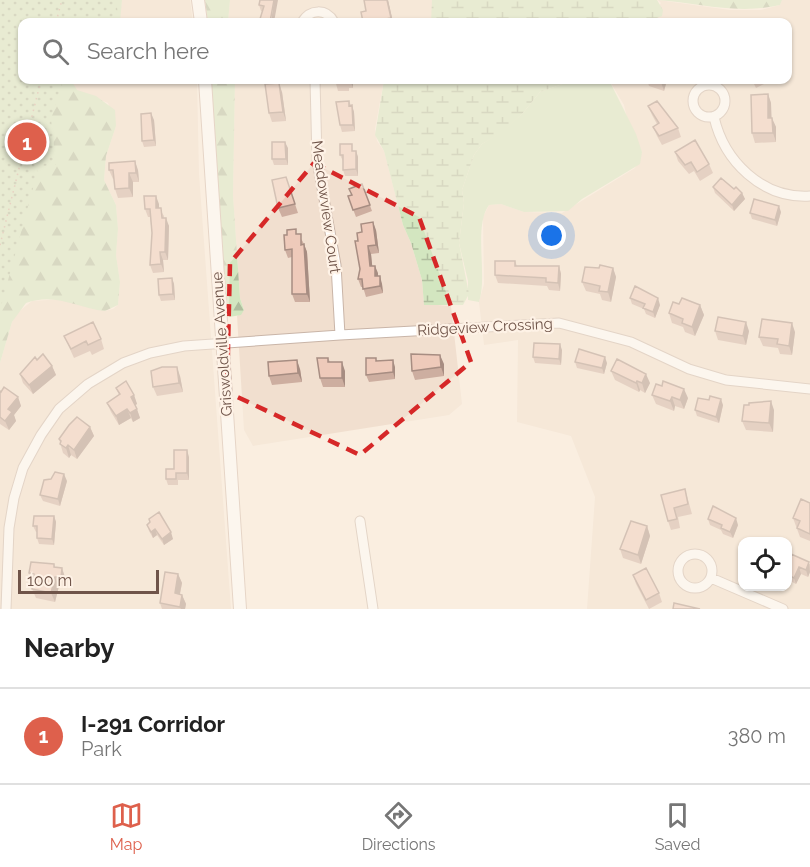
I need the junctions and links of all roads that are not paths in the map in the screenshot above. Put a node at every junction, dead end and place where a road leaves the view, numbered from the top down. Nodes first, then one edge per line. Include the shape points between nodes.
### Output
1 (198, 0) edge
2 (200, 18) edge
3 (304, 18) edge
4 (330, 18) edge
5 (205, 84) edge
6 (315, 84) edge
7 (714, 117) dead end
8 (810, 196) edge
9 (340, 335) junction
10 (221, 345) junction
11 (810, 389) edge
12 (360, 521) dead end
13 (711, 578) dead end
14 (6, 609) edge
15 (240, 609) edge
16 (373, 609) edge
17 (783, 609) edge

1 - 2 street
3 - 4 street via 316,12
5 - 10 street, Griswoldville Avenue
6 - 9 street, Meadowview Court via 317,160 336,265
7 - 8 street via 717,132 735,164 765,187
9 - 10 street, Ridgeview Crossing
9 - 11 street, Ridgeview Crossing via 560,323 631,342 689,369 726,380
10 - 14 street, Ridgeview Crossing via 184,346 123,363 88,384 59,409 23,468 14,498
10 - 15 street, Griswoldville Avenue
12 - 16 street
13 - 17 street

